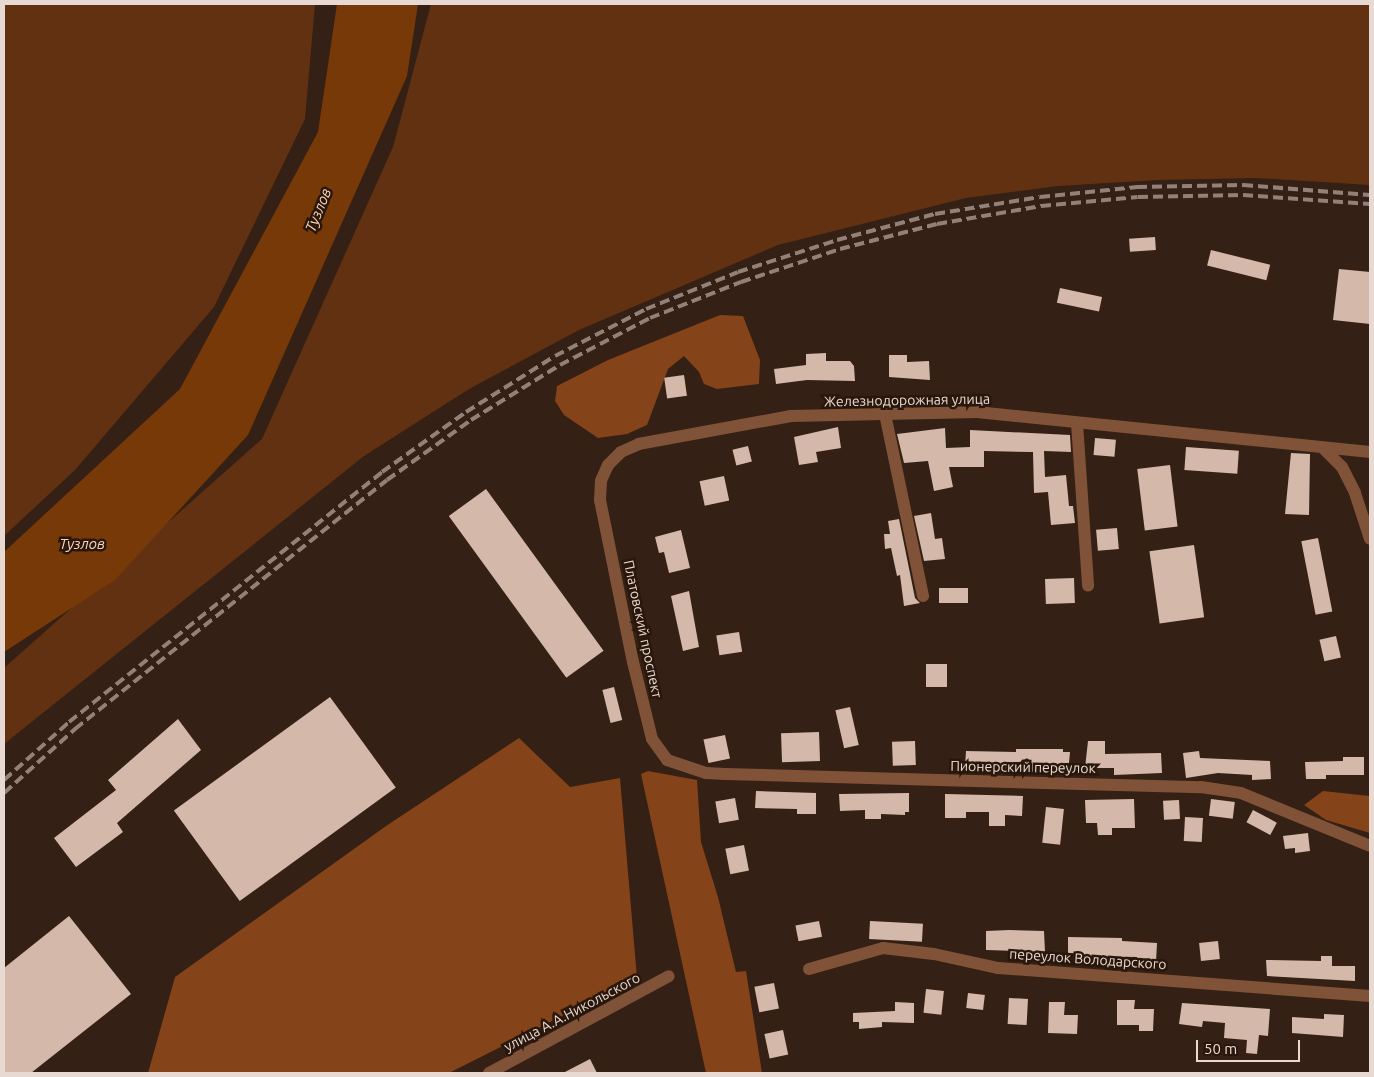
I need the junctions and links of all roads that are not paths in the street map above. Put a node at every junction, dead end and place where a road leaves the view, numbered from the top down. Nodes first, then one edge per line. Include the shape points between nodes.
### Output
1 (885, 414) junction
2 (1077, 422) junction
3 (1324, 449) junction
4 (1370, 452) edge
5 (600, 500) joint
6 (1370, 539) edge
7 (1088, 586) dead end
8 (923, 596) dead end
9 (667, 760) joint
10 (1370, 846) edge
11 (809, 969) dead end
12 (669, 976) dead end
13 (1370, 996) edge
14 (489, 1073) edge

1 - 2 street, Железнодорожная улица via 979,412
1 - 5 street, Железнодорожная улица via 791,416 639,444 620,452 608,465 601,482
1 - 8 street
2 - 3 street, Железнодорожная улица
2 - 7 street
3 - 4 street, Железнодорожная улица
3 - 6 street via 1342,467 1355,493
5 - 9 street, Платовский проспект via 652,739
9 - 10 street, Пионерский переулок via 706,773 725,774 1202,787 1241,793
11 - 13 street, переулок Володарского via 883,948 934,954 998,968
12 - 14 street, улица А.А.Никольского

